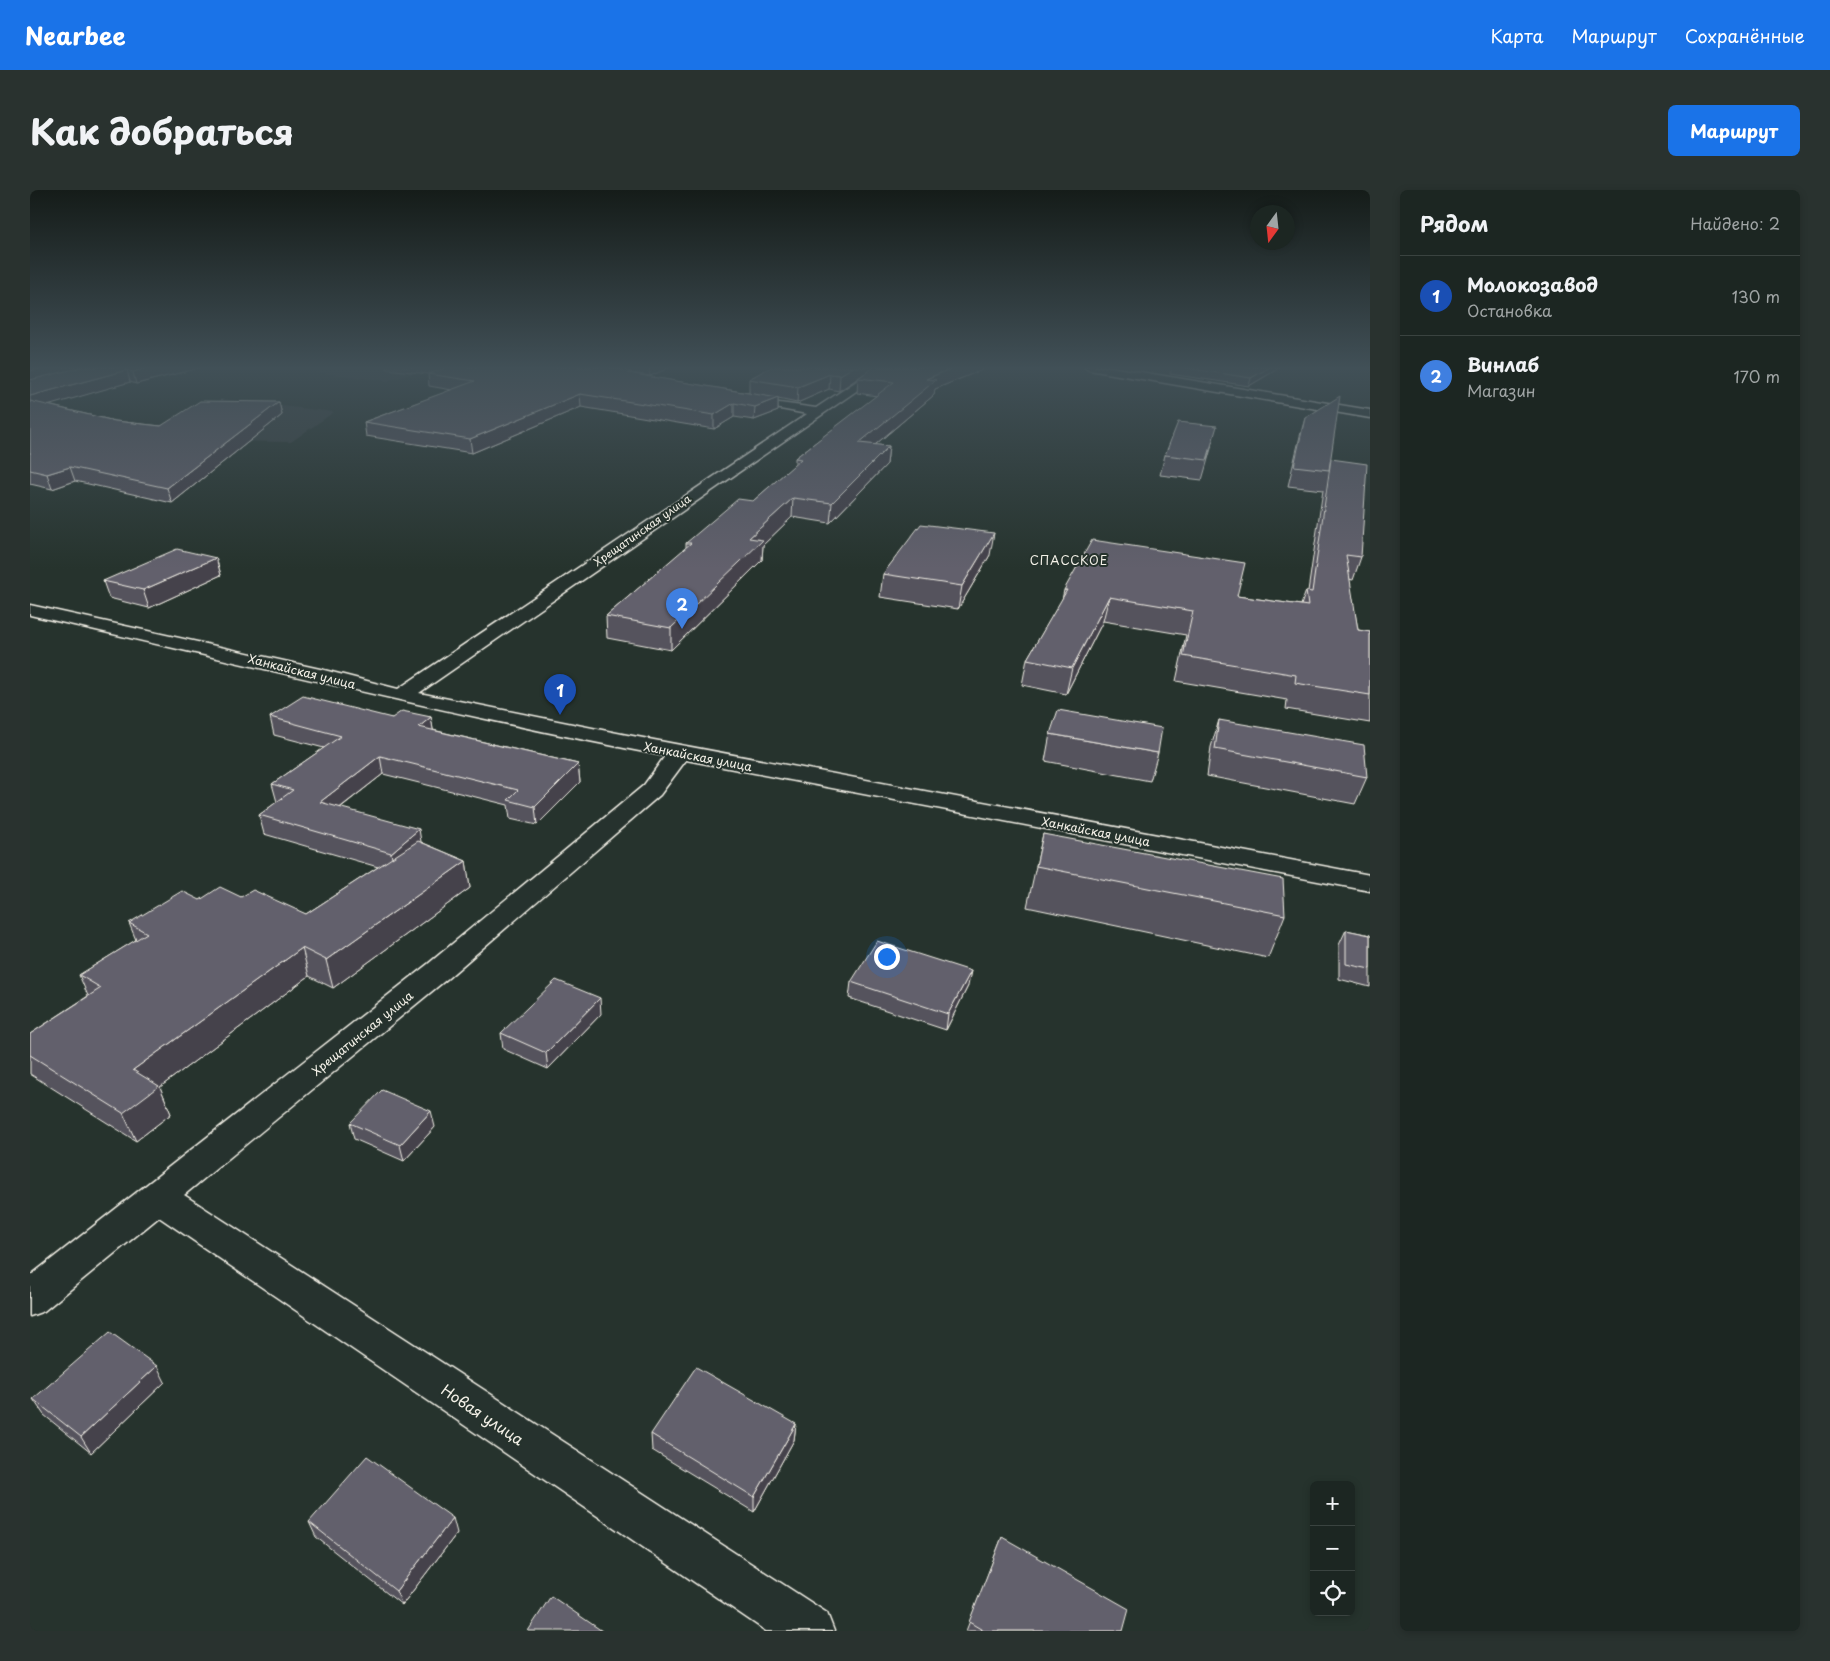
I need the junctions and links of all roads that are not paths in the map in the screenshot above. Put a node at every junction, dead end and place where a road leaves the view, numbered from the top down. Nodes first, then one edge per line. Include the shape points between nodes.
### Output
1 (783, 434) edge
2 (30, 610) edge
3 (401, 696) junction
4 (680, 752) junction
5 (1370, 883) edge
6 (158, 1197) junction
7 (30, 1299) edge
8 (809, 1631) edge

1 - 3 street, Хрещатинская улица
2 - 3 street, Ханкайская улица
3 - 4 street, Ханкайская улица
4 - 5 street, Ханкайская улица
4 - 6 street, Хрещатинская улица via 652,790 438,971
6 - 7 street, Хрещатинская улица
6 - 8 street, Новая улица

